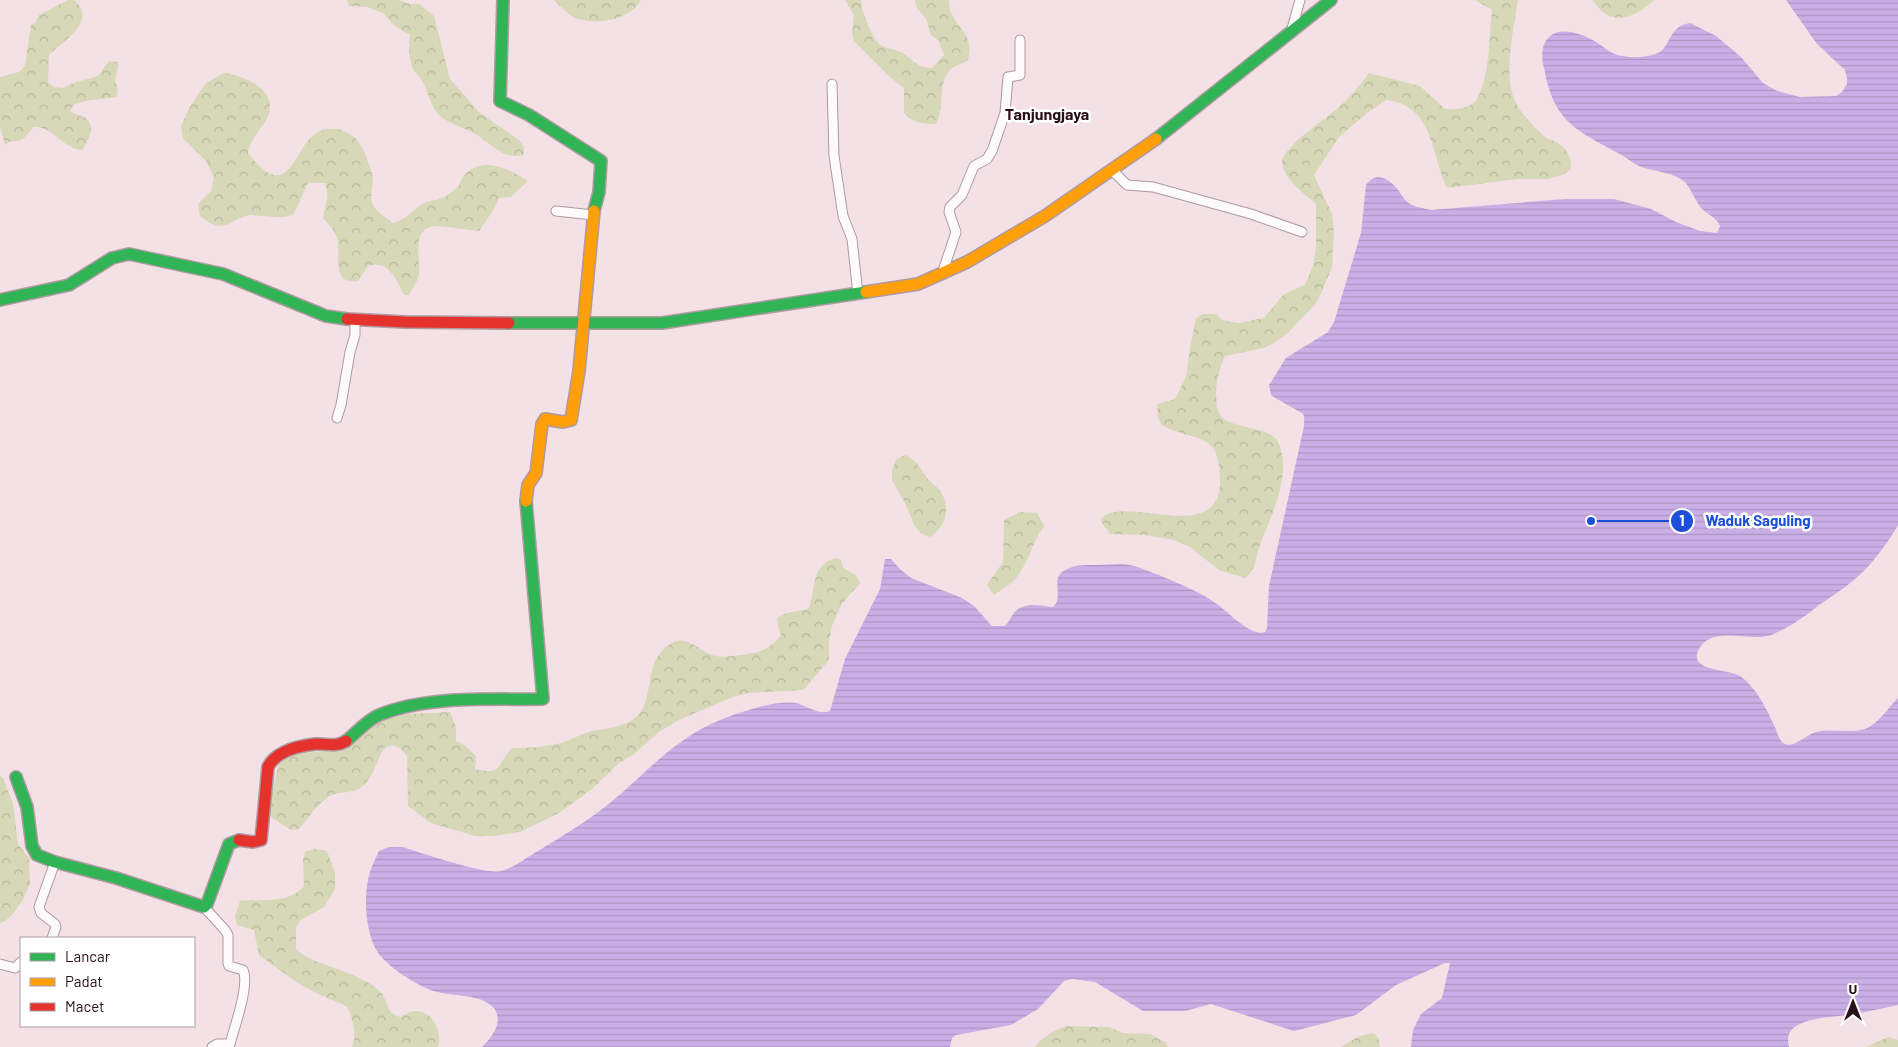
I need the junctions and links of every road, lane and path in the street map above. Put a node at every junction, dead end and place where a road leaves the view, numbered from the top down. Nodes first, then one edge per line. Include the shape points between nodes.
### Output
1 (503, 0) edge
2 (1300, 0) edge
3 (1331, 0) edge
4 (1291, 32) junction
5 (1020, 40) dead end
6 (832, 84) dead end
7 (1113, 171) junction
8 (556, 212) dead end
9 (594, 215) junction
10 (1302, 232) dead end
11 (942, 274) junction
12 (858, 294) junction
13 (0, 300) edge
14 (355, 319) junction
15 (584, 324) junction
16 (337, 418) dead end
17 (16, 777) dead end
18 (55, 862) junction
19 (204, 907) junction
20 (52, 937) edge
21 (20, 963) edge
22 (0, 964) edge
23 (230, 1044) junction
24 (212, 1047) edge
25 (240, 1047) edge

1 - 9 street via 500,101 529,115 601,161
2 - 4 street
3 - 4 street
4 - 7 street
5 - 11 street via 1020,75 1008,77 1005,113 992,151 974,166 962,195 950,207 956,232
6 - 12 street via 834,156 843,216 852,239
7 - 10 street via 1128,184 1153,187 1251,214
7 - 11 street via 1009,239
8 - 9 street
9 - 15 street
11 - 12 street via 918,284
12 - 15 street via 662,322
13 - 14 street via 69,285 105,261 128,254 215,272 326,316
14 - 15 street
14 - 16 street via 355,335
15 - 19 street via 571,420 545,419 536,473 528,485 526,505 543,699 462,700 406,706 377,716 337,746 316,744 278,754 268,767 261,840 240,839 229,844
17 - 18 street via 27,807 34,851
18 - 19 street
18 - 20 street via 39,907 41,913 55,924
19 - 23 street via 228,935 228,963 245,974
21 - 22 street via 15,968
23 - 24 street
23 - 25 street

